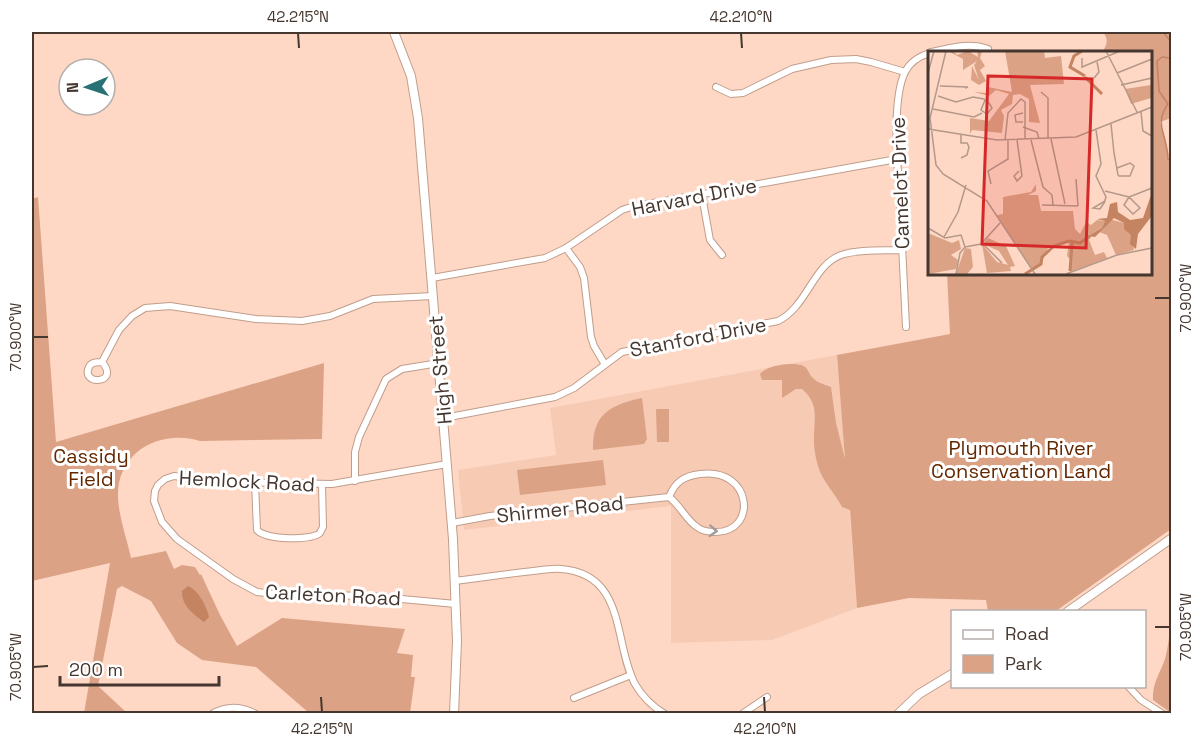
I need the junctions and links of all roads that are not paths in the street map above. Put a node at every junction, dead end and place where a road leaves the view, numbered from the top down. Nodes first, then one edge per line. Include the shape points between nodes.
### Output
1 (394, 32) edge
2 (988, 49) dead end
3 (939, 51) edge
4 (928, 54) edge
5 (905, 72) junction
6 (716, 87) dead end
7 (897, 159) junction
8 (702, 196) junction
9 (566, 248) junction
10 (902, 250) junction
11 (722, 255) dead end
12 (432, 278) junction
13 (433, 296) junction
14 (906, 327) dead end
15 (102, 362) dead end
16 (439, 363) junction
17 (604, 363) junction
18 (444, 418) junction
19 (447, 464) junction
20 (355, 481) junction
21 (255, 483) junction
22 (322, 485) junction
23 (669, 497) junction
24 (452, 523) junction
25 (1172, 538) edge
26 (217, 567) joint
27 (455, 581) junction
28 (456, 603) junction
29 (1070, 610) edge
30 (631, 675) junction
31 (951, 675) edge
32 (1129, 688) edge
33 (767, 697) dead end
34 (574, 698) dead end
35 (212, 714) edge
36 (256, 714) edge
37 (454, 714) edge
38 (665, 714) edge
39 (742, 714) edge
40 (898, 714) edge
41 (1163, 714) edge

1 - 12 main road, High Street via 415,92
2 - 3 street via 967,45
4 - 5 street via 915,60
5 - 6 street via 856,59 831,60 792,69 743,93 731,94
5 - 7 street, Camelot Drive via 898,104
7 - 8 street, Harvard Drive
7 - 10 street, Camelot Drive
8 - 9 street, Harvard Drive via 622,210
8 - 11 street via 710,240
9 - 12 street, Harvard Drive via 533,261
9 - 17 street via 584,278 591,337
10 - 14 street, Camelot Drive
10 - 17 street, Stanford Drive via 858,252 834,258 793,311 778,321 630,350
12 - 13 main road, High Street
13 - 15 street via 373,299 330,316 302,321 256,319 171,306 144,308 119,330
13 - 16 main road, High Street
16 - 18 main road, High Street
16 - 20 street via 402,369 386,379 355,452
17 - 18 street, Stanford Drive via 574,388 555,397
18 - 19 main road, High Street
19 - 20 street, Hemlock Road
19 - 24 main road, High Street
20 - 22 street, Hemlock Road
21 - 22 street, Hemlock Road
21 - 22 street via 257,530 274,537 310,538 320,533
21 - 26 street, Hemlock Road via 174,476 161,482 155,492 155,508 166,527
23 -> 23 street via 695,526 710,532 734,527 743,512 741,492 722,475 704,473 684,478 673,486
23 - 24 street, Shirmer Road
24 - 27 main road, High Street
25 - 29 main road
26 - 28 street, Carleton Road via 265,594
27 - 28 main road, High Street
27 - 30 street via 552,569 571,570 591,579 611,603
28 - 37 main road, High Street
30 - 34 street
30 - 38 street via 641,693
31 - 40 main road via 919,694
32 - 41 street
33 - 39 street
35 - 36 street via 227,707 239,707

